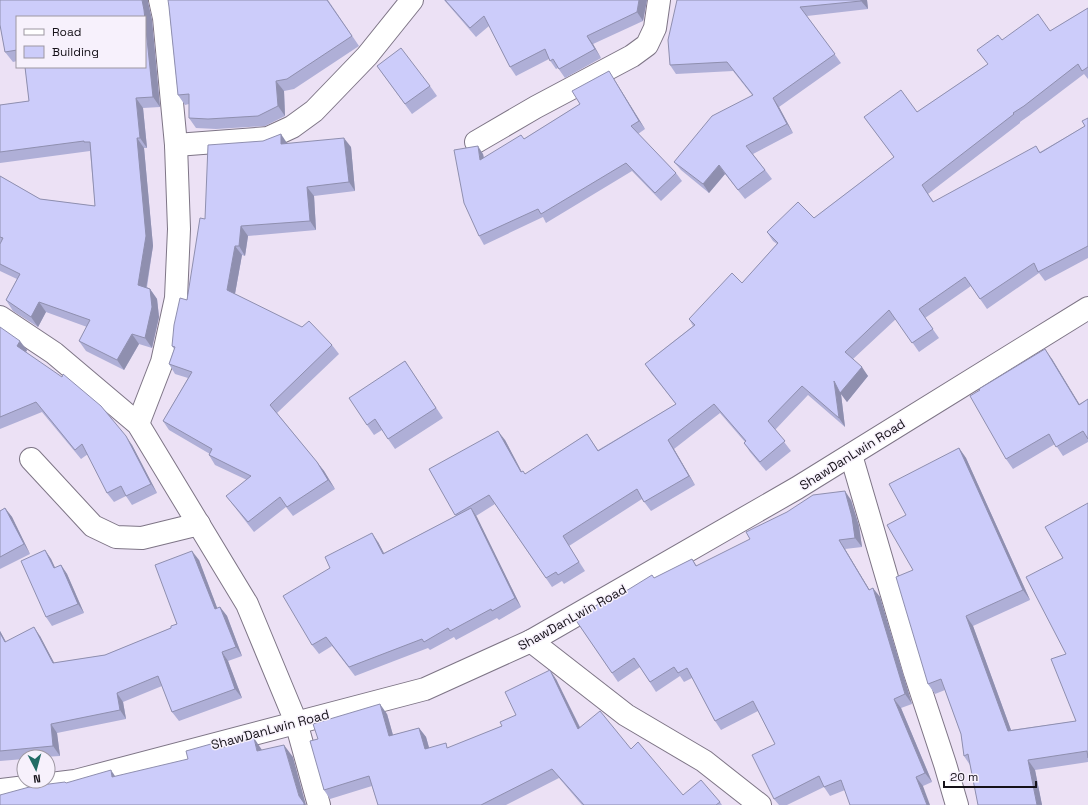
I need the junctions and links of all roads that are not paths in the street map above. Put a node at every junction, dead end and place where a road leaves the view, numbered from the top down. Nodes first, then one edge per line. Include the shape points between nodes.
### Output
1 (160, 0) edge
2 (412, 0) edge
3 (659, 0) edge
4 (476, 142) dead end
5 (176, 145) junction
6 (1088, 308) edge
7 (0, 317) edge
8 (138, 424) junction
9 (851, 455) junction
10 (31, 459) dead end
11 (199, 524) junction
12 (531, 641) junction
13 (296, 722) junction
14 (0, 790) edge
15 (319, 805) edge
16 (760, 805) edge
17 (957, 805) edge

1 - 5 street via 164,18
2 - 5 street via 367,56 314,111 292,127 268,138
3 - 4 street via 655,28 647,45 632,56
5 - 8 street via 179,229 176,298 162,362
6 - 9 street, ShawDanLwin Road
7 - 8 street via 54,353
8 - 11 street
9 - 12 street, ShawDanLwin Road
9 - 17 street via 914,670
10 - 11 street via 93,526 116,537 142,538
11 - 13 street via 247,604
12 - 13 street, ShawDanLwin Road via 425,689
12 - 16 street via 626,715 704,761
13 - 14 street, ShawDanLwin Road via 75,781
13 - 15 street

